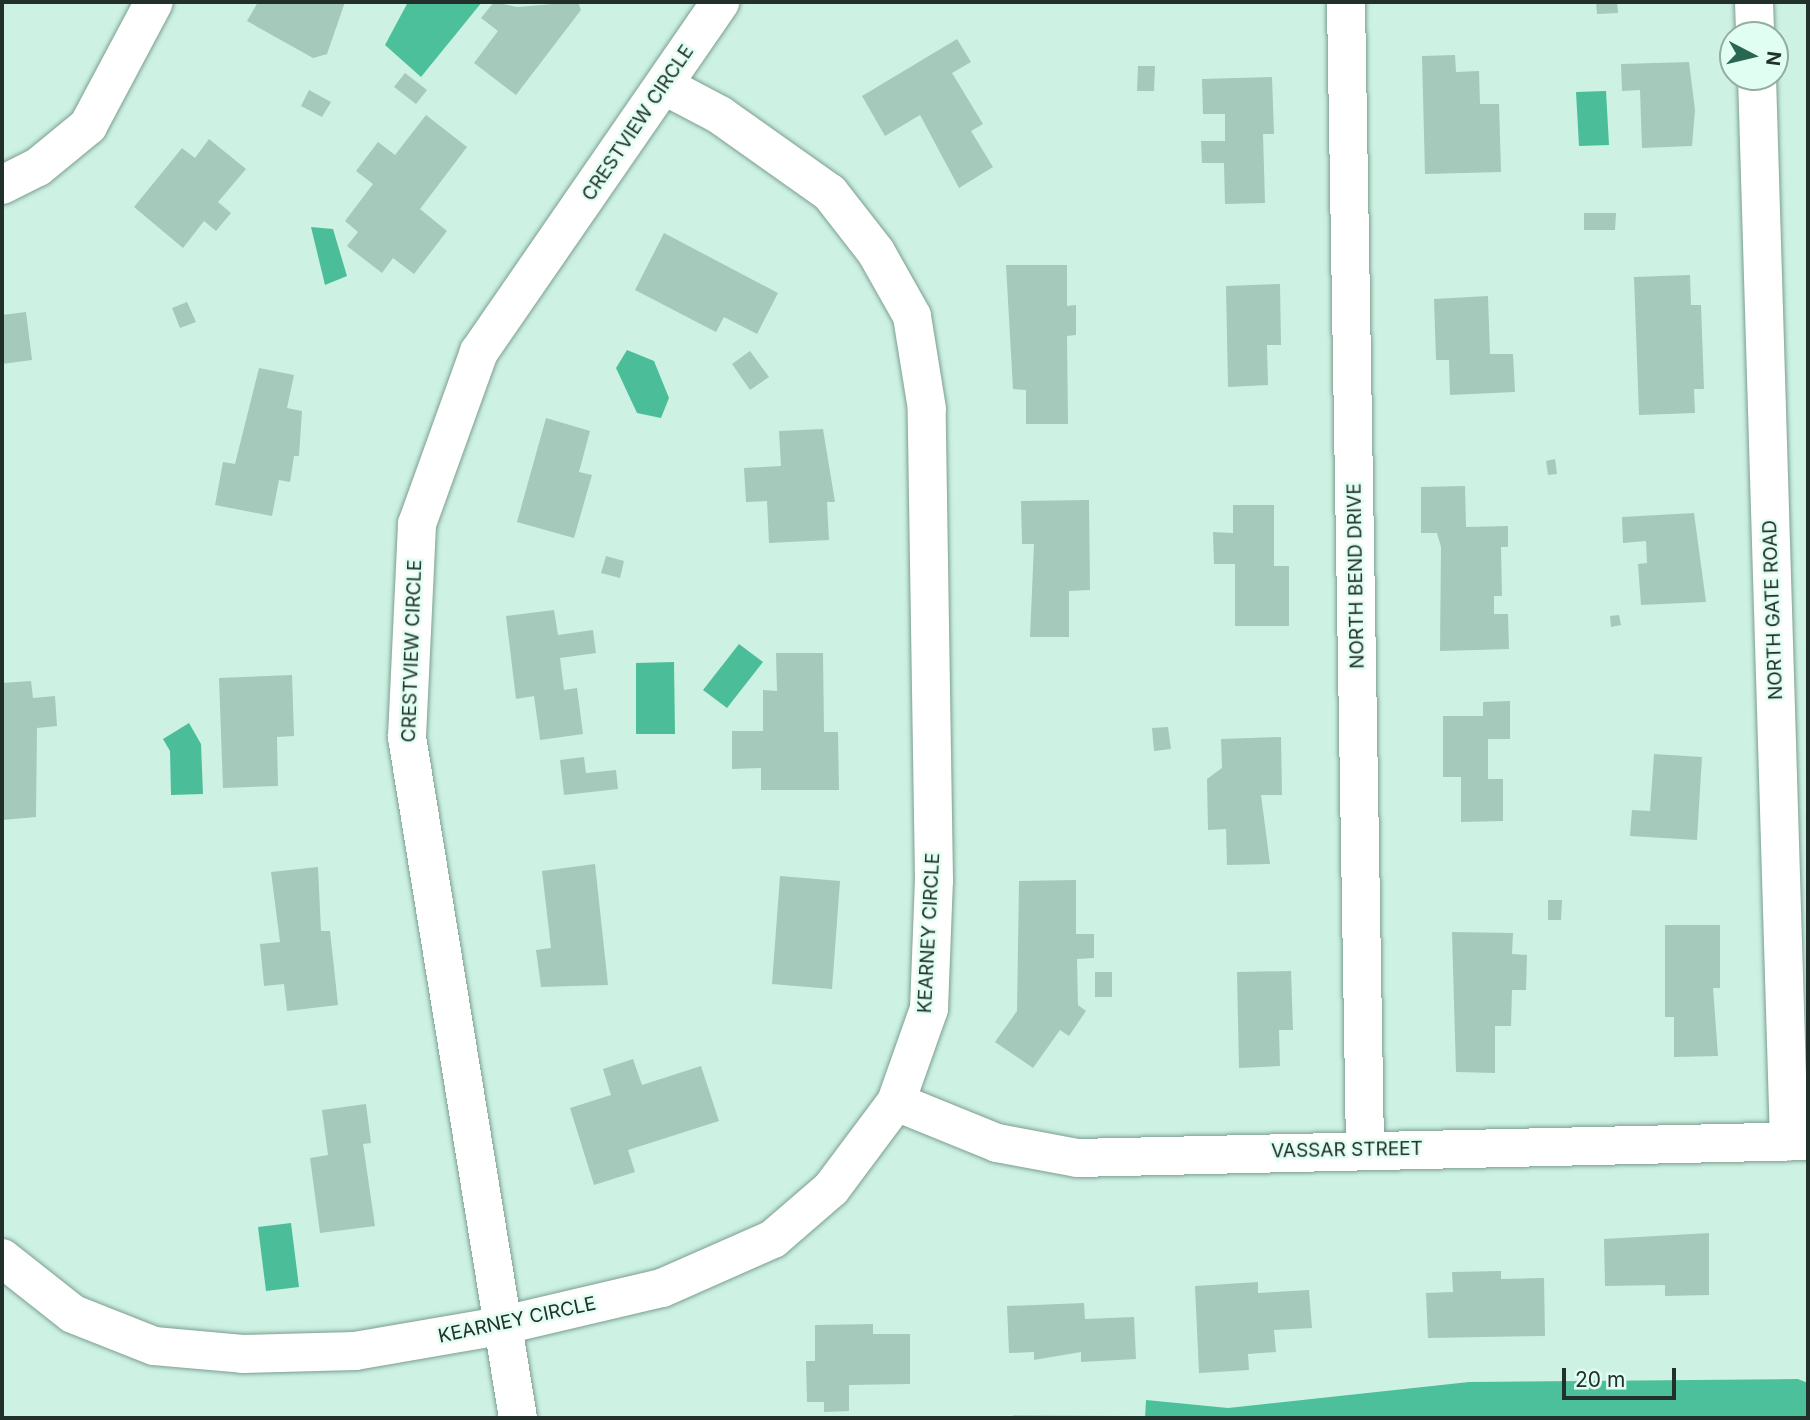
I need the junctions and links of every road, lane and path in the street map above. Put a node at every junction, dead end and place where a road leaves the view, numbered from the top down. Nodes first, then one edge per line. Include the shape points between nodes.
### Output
1 (154, 2) edge
2 (720, 2) edge
3 (1346, 2) edge
4 (1754, 2) edge
5 (1755, 21) edge
6 (665, 86) junction
7 (1758, 91) edge
8 (2, 185) edge
9 (895, 1102) junction
10 (1799, 1142) edge
11 (1365, 1150) junction
12 (2, 1258) edge
13 (500, 1326) junction
14 (518, 1418) edge

1 - 8 street via 88,126 38,167
2 - 6 street, CRESTVIEW CIRCLE
3 - 11 street, NORTH BEND DRIVE
4 - 5 street
6 - 9 street, KEARNEY CIRCLE via 720,115 830,193 876,251 912,316 927,409 934,880 929,1009
6 - 13 street, CRESTVIEW CIRCLE via 479,352 417,524 407,737
7 - 10 street, NORTH GATE ROAD
9 - 11 street, VASSAR STREET via 997,1143 1077,1157
9 - 13 street, KEARNEY CIRCLE via 831,1189 773,1239 662,1288
10 - 11 street, VASSAR STREET
12 - 13 street, KEARNEY CIRCLE via 73,1314 154,1346 243,1354 355,1351
13 - 14 street, CRESTVIEW CIRCLE

